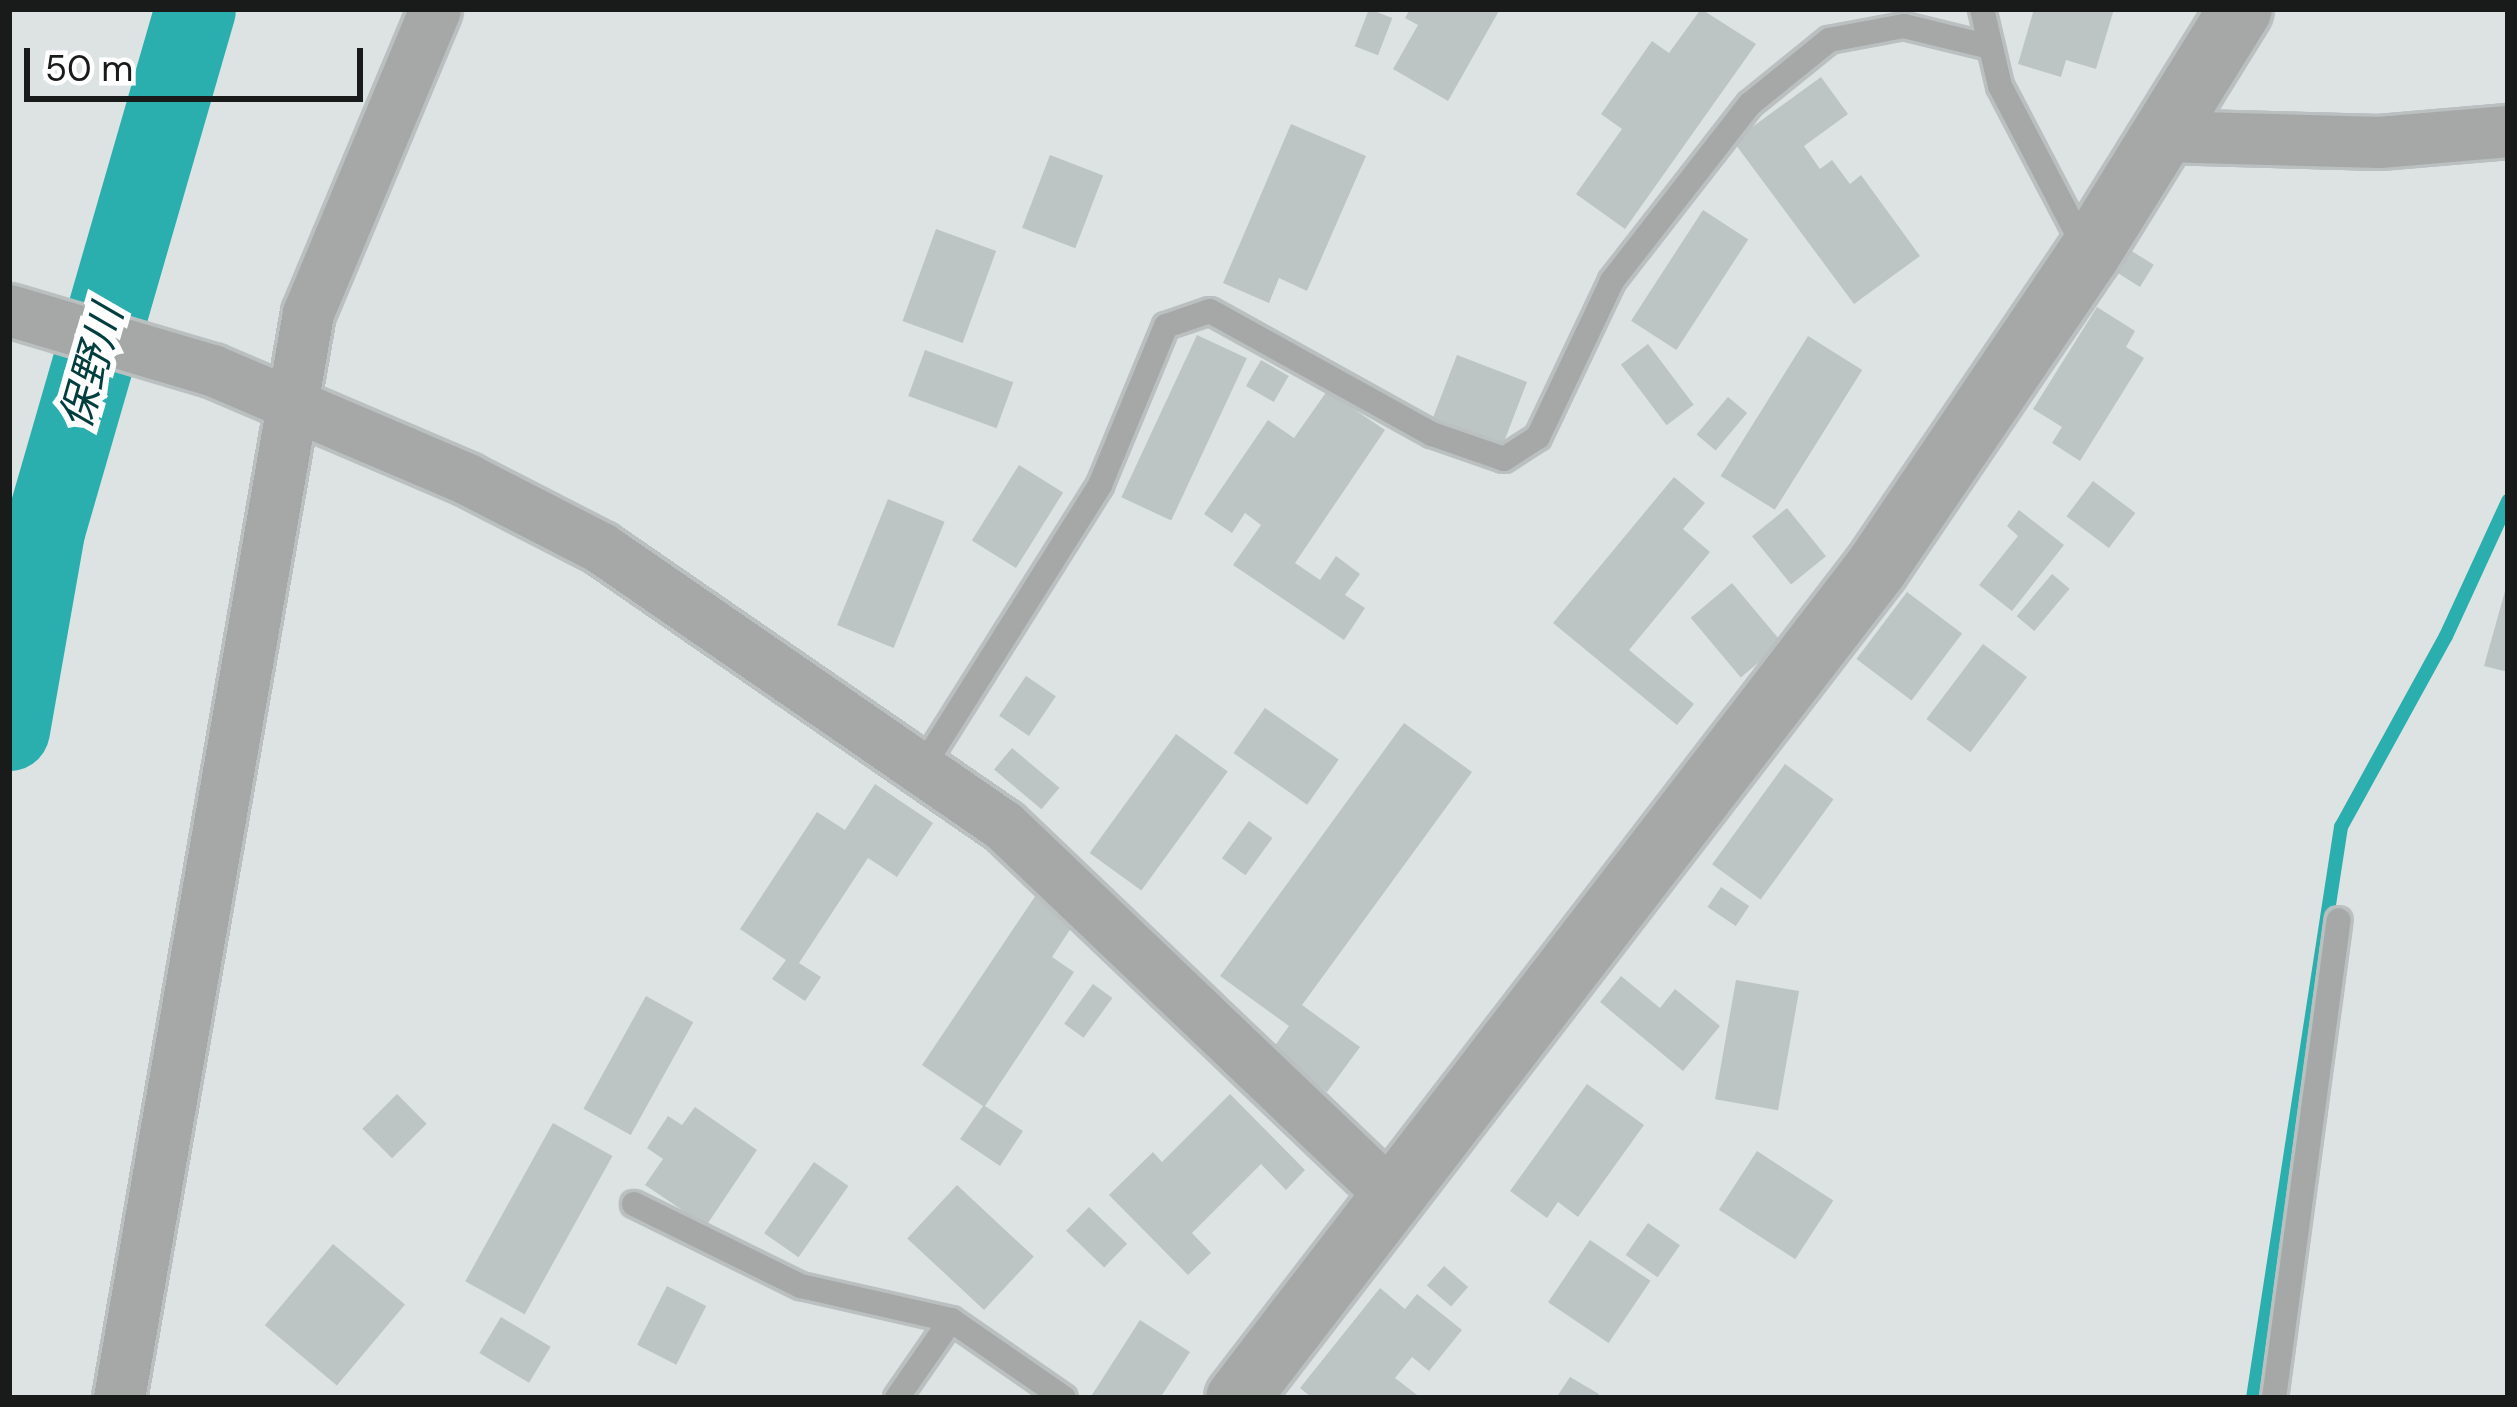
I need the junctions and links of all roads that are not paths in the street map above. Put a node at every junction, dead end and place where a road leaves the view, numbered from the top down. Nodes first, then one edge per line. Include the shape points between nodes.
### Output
1 (435, 9) edge
2 (1982, 9) edge
3 (2240, 9) edge
4 (1990, 47) junction
5 (2508, 131) edge
6 (2163, 136) junction
7 (2088, 254) junction
8 (9, 310) edge
9 (291, 404) junction
10 (922, 768) junction
11 (2339, 920) dead end
12 (1392, 1196) junction
13 (634, 1204) dead end
14 (951, 1320) junction
15 (119, 1398) edge
16 (897, 1398) edge
17 (1064, 1398) edge
18 (1237, 1398) edge
19 (2274, 1398) edge

1 - 9 street via 308,313
2 - 4 lane
3 - 6 street
4 - 7 lane via 2000,86
4 - 10 lane via 1904,26 1829,40 1750,104 1612,281 1538,437 1504,459 1432,434 1210,311 1166,326 1100,485
5 - 6 street via 2379,142
6 - 7 street
7 - 12 street via 1876,567
8 - 9 street via 212,370
9 - 10 street via 601,548
9 - 15 street
10 - 12 street via 1003,825
11 - 19 lane
12 - 18 street
13 - 14 lane via 800,1286
14 - 16 lane
14 - 17 lane

